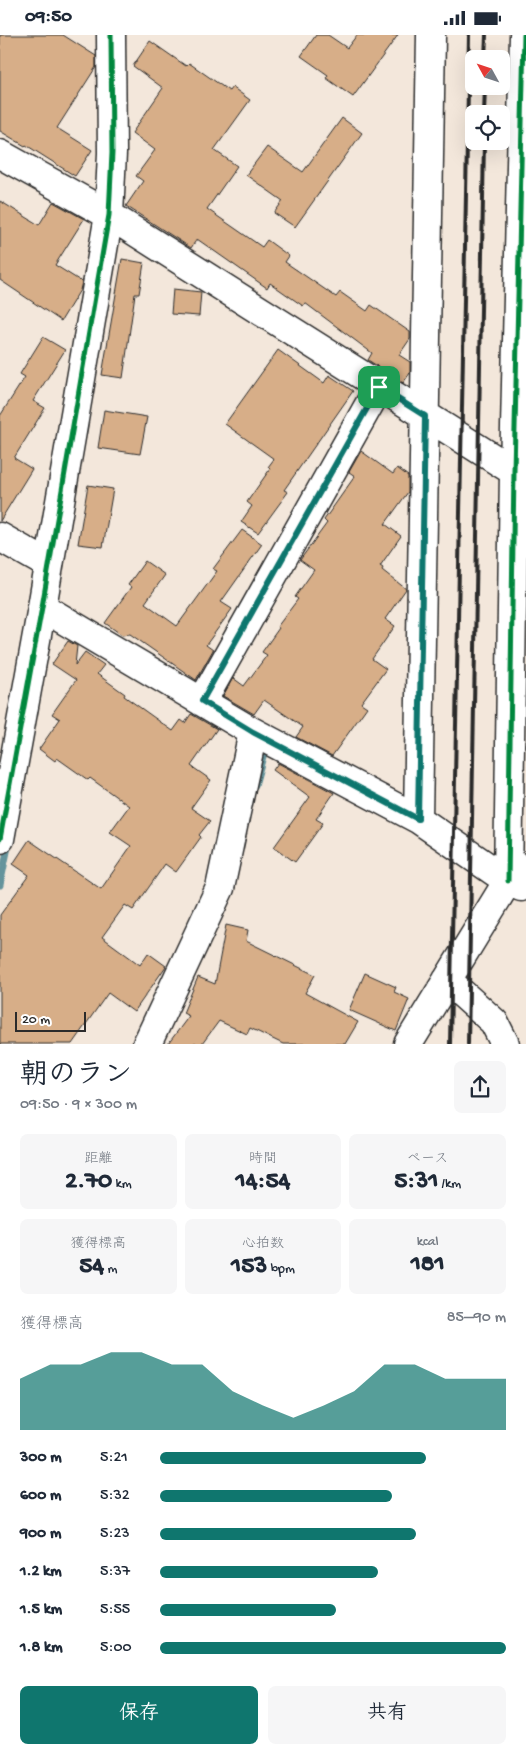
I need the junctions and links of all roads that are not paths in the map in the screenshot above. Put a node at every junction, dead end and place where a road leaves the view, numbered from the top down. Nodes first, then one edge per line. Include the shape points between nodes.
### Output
1 (111, 35) edge
2 (431, 35) edge
3 (524, 35) edge
4 (0, 154) edge
5 (117, 221) junction
6 (379, 387) junction
7 (425, 416) junction
8 (520, 475) edge
9 (0, 537) edge
10 (49, 565) junction
11 (42, 607) junction
12 (202, 701) junction
13 (253, 732) junction
14 (418, 819) junction
15 (0, 839) edge
16 (526, 852) edge
17 (517, 885) edge
18 (447, 981) junction
19 (409, 1043) edge
20 (147, 1044) edge
21 (505, 1044) edge

1 - 5 street via 112,153
2 - 7 street
3 - 8 street
4 - 5 street
5 - 6 street
5 - 10 street
6 - 7 street
6 - 12 street
7 - 8 street
7 - 14 street
8 - 17 street
9 - 10 street
10 - 11 street
11 - 12 street
11 - 15 street
12 - 13 street
13 - 14 street
13 - 20 street via 220,888
14 - 17 street
16 - 17 street
17 - 18 street
18 - 19 street
18 - 21 street via 494,1023

